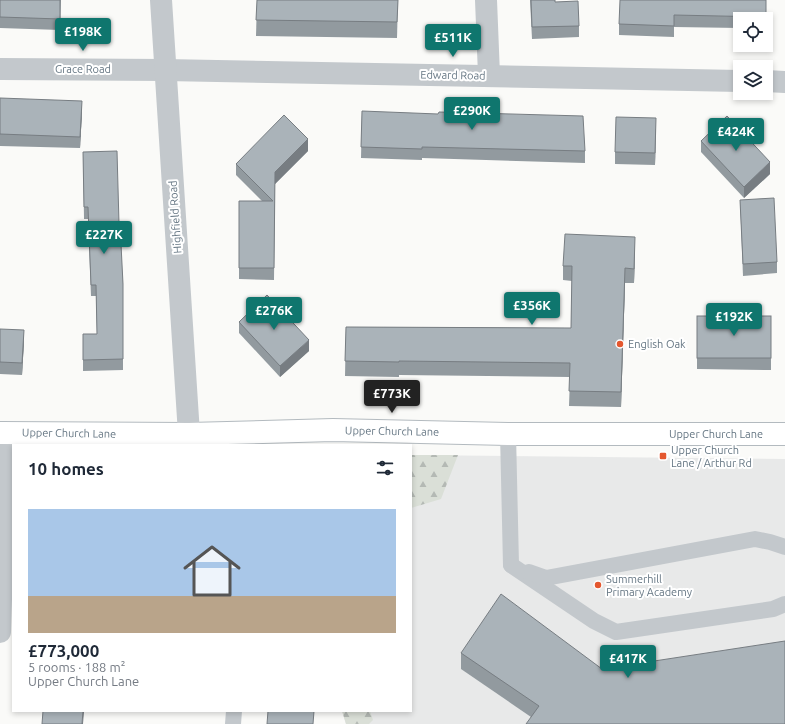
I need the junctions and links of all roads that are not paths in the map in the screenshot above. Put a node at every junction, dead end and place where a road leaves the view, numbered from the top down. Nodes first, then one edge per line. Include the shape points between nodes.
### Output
1 (161, 0) edge
2 (486, 0) edge
3 (0, 69) edge
4 (165, 70) junction
5 (489, 75) junction
6 (733, 81) edge
7 (773, 81) edge
8 (785, 82) edge
9 (3, 433) edge
10 (189, 434) junction
11 (508, 434) junction
12 (785, 434) edge
13 (785, 548) edge
14 (511, 565) junction
15 (785, 604) edge
16 (0, 632) edge
17 (234, 712) edge
18 (233, 724) edge

1 - 4 street, Highfield Road
2 - 5 street
3 - 4 street, Grace Road
4 - 5 street, Edward Road
4 - 10 street, Highfield Road
5 - 6 street, Edward Road
7 - 8 street
9 - 10 main road, Upper Church Lane
9 - 16 street
10 - 11 main road, Upper Church Lane via 333,430
11 - 12 main road, Upper Church Lane
11 - 14 lane
13 - 14 lane via 755,539 546,578
14 - 15 lane via 594,621 616,632 773,609
17 - 18 lane

